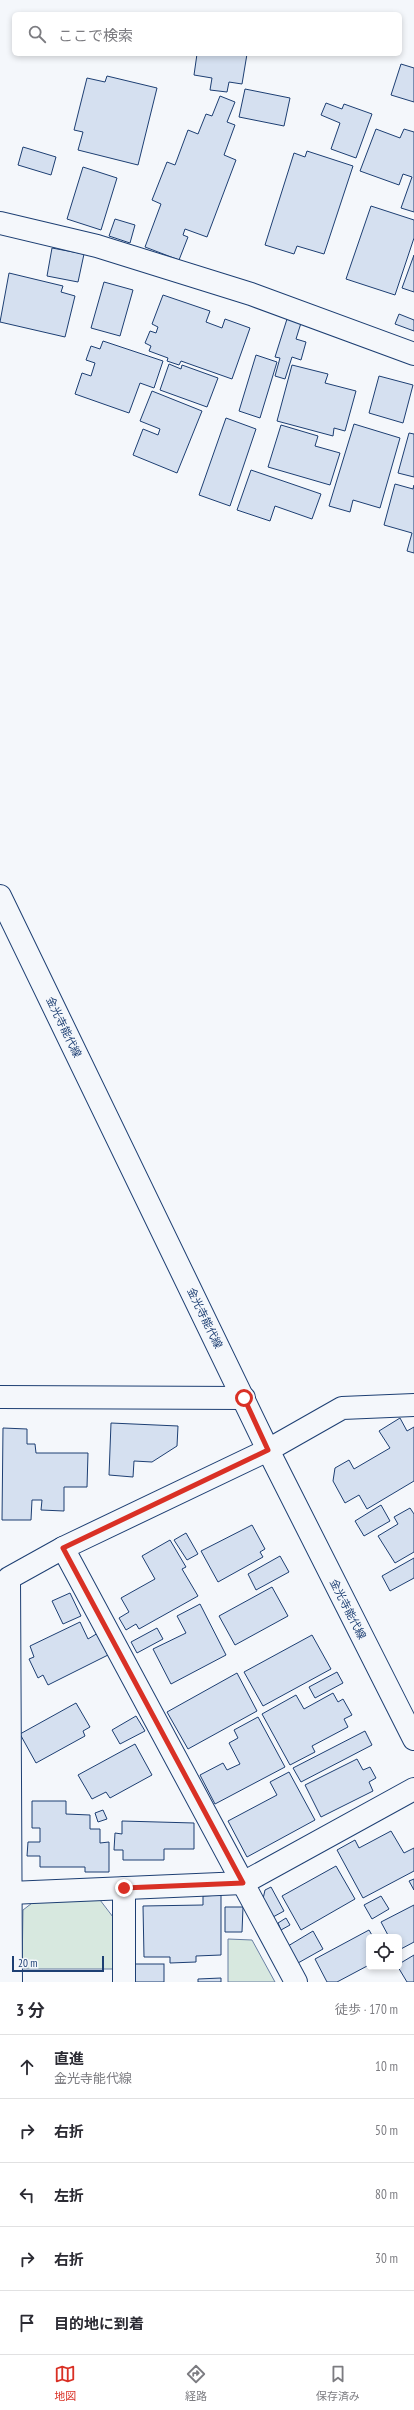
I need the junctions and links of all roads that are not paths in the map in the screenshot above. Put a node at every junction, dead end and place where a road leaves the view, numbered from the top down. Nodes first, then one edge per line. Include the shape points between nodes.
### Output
1 (0, 223) edge
2 (414, 354) edge
3 (0, 896) edge
4 (0, 1397) edge
5 (244, 1398) junction
6 (414, 1405) edge
7 (268, 1450) junction
8 (63, 1548) junction
9 (414, 1739) edge
10 (414, 1789) edge
11 (243, 1883) junction
12 (124, 1888) junction
13 (10, 1893) junction
14 (11, 1982) edge
15 (124, 1982) edge
16 (296, 1982) edge

1 - 2 street via 97,246 251,294
3 - 5 street, 金光寺能代線
4 - 5 street
5 - 7 street, 金光寺能代線
6 - 7 street via 342,1408
7 - 8 street
7 - 9 street, 金光寺能代線
8 - 11 street
8 - 13 street via 9,1578
10 - 11 street
11 - 12 street
11 - 16 street
12 - 13 street
12 - 15 street
13 - 14 street

